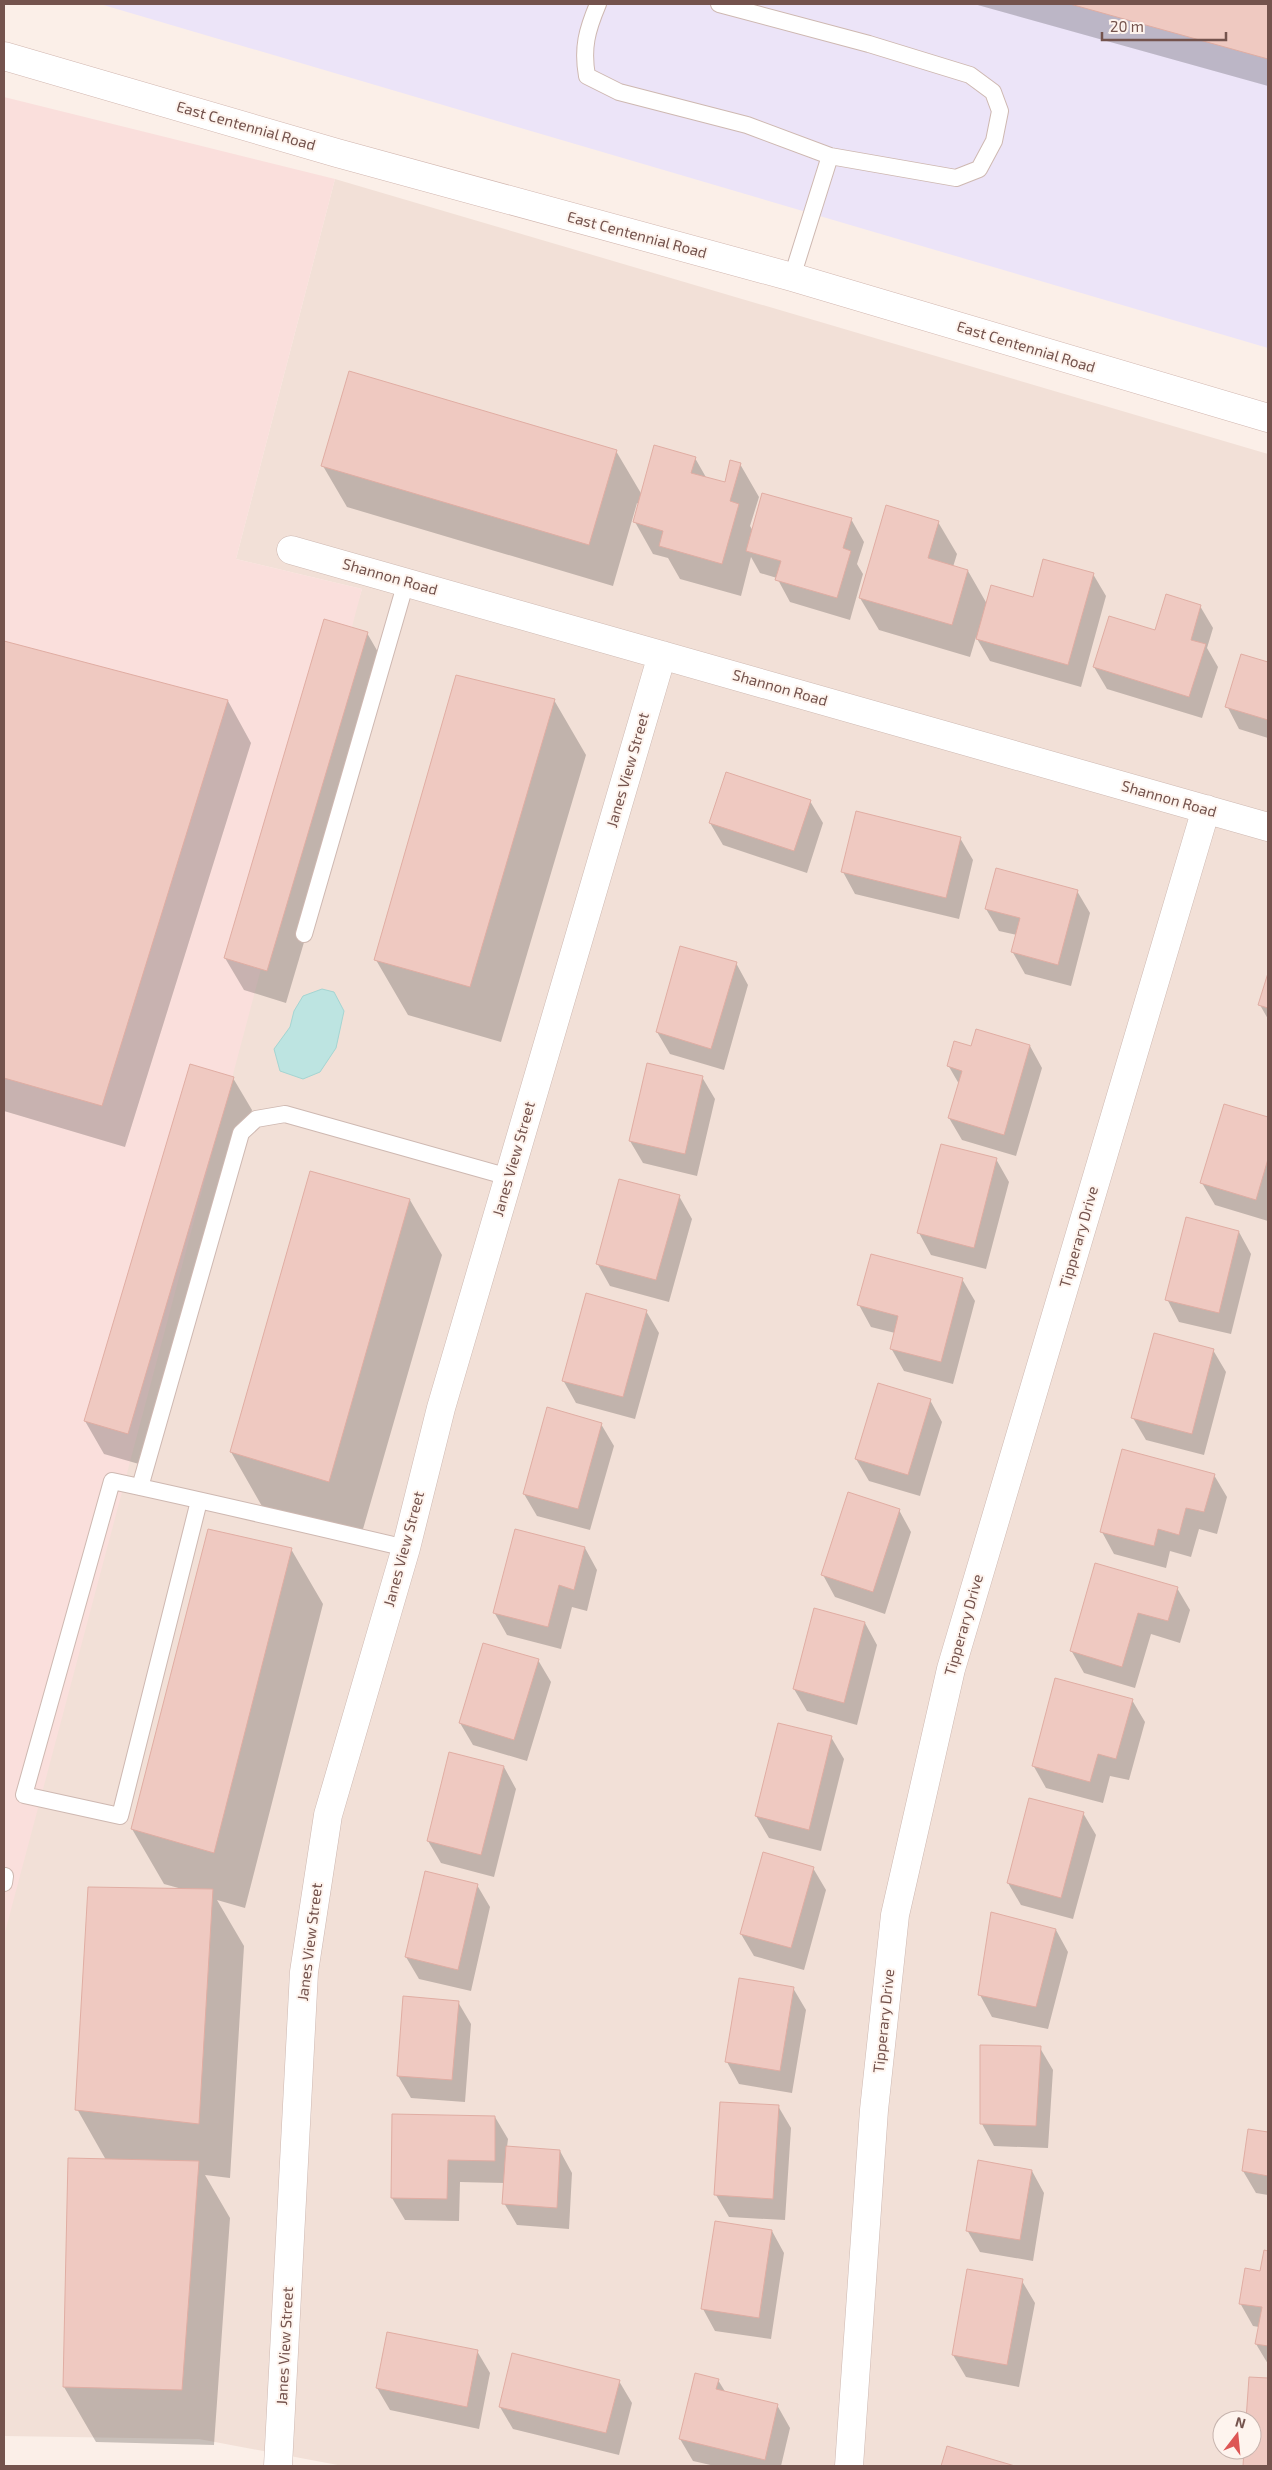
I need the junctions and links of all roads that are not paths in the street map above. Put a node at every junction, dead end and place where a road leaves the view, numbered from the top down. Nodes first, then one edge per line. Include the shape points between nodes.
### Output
1 (598, 4) edge
2 (719, 4) edge
3 (4, 56) edge
4 (830, 156) junction
5 (792, 277) junction
6 (1268, 418) edge
7 (291, 550) dead end
8 (406, 582) junction
9 (662, 655) junction
10 (1206, 809) junction
11 (1268, 827) edge
12 (304, 934) dead end
13 (509, 1177) junction
14 (140, 1487) junction
15 (199, 1501) junction
16 (406, 1548) junction
17 (278, 2466) edge
18 (849, 2466) edge

1 - 4 lane via 588,26 583,57 587,76 619,92 746,125
2 - 4 lane via 878,46 970,75 993,92 1000,111 994,141 979,169 956,178
3 - 5 street, East Centennial Road via 337,153
4 - 5 lane
5 - 6 street, East Centennial Road
7 - 8 street, Shannon Road
8 - 9 street, Shannon Road
8 - 12 lane
9 - 10 street, Shannon Road
9 - 13 street, Janes View Street
10 - 11 street, Shannon Road
10 - 18 street, Tipperary Drive via 951,1669 895,1915 874,2110
13 - 14 lane via 285,1114 256,1118 241,1133
13 - 16 street, Janes View Street via 442,1408
14 - 15 lane
14 - 15 lane via 112,1481 24,1795 120,1816
15 - 16 lane
16 - 17 street, Janes View Street via 328,1815 304,1972

